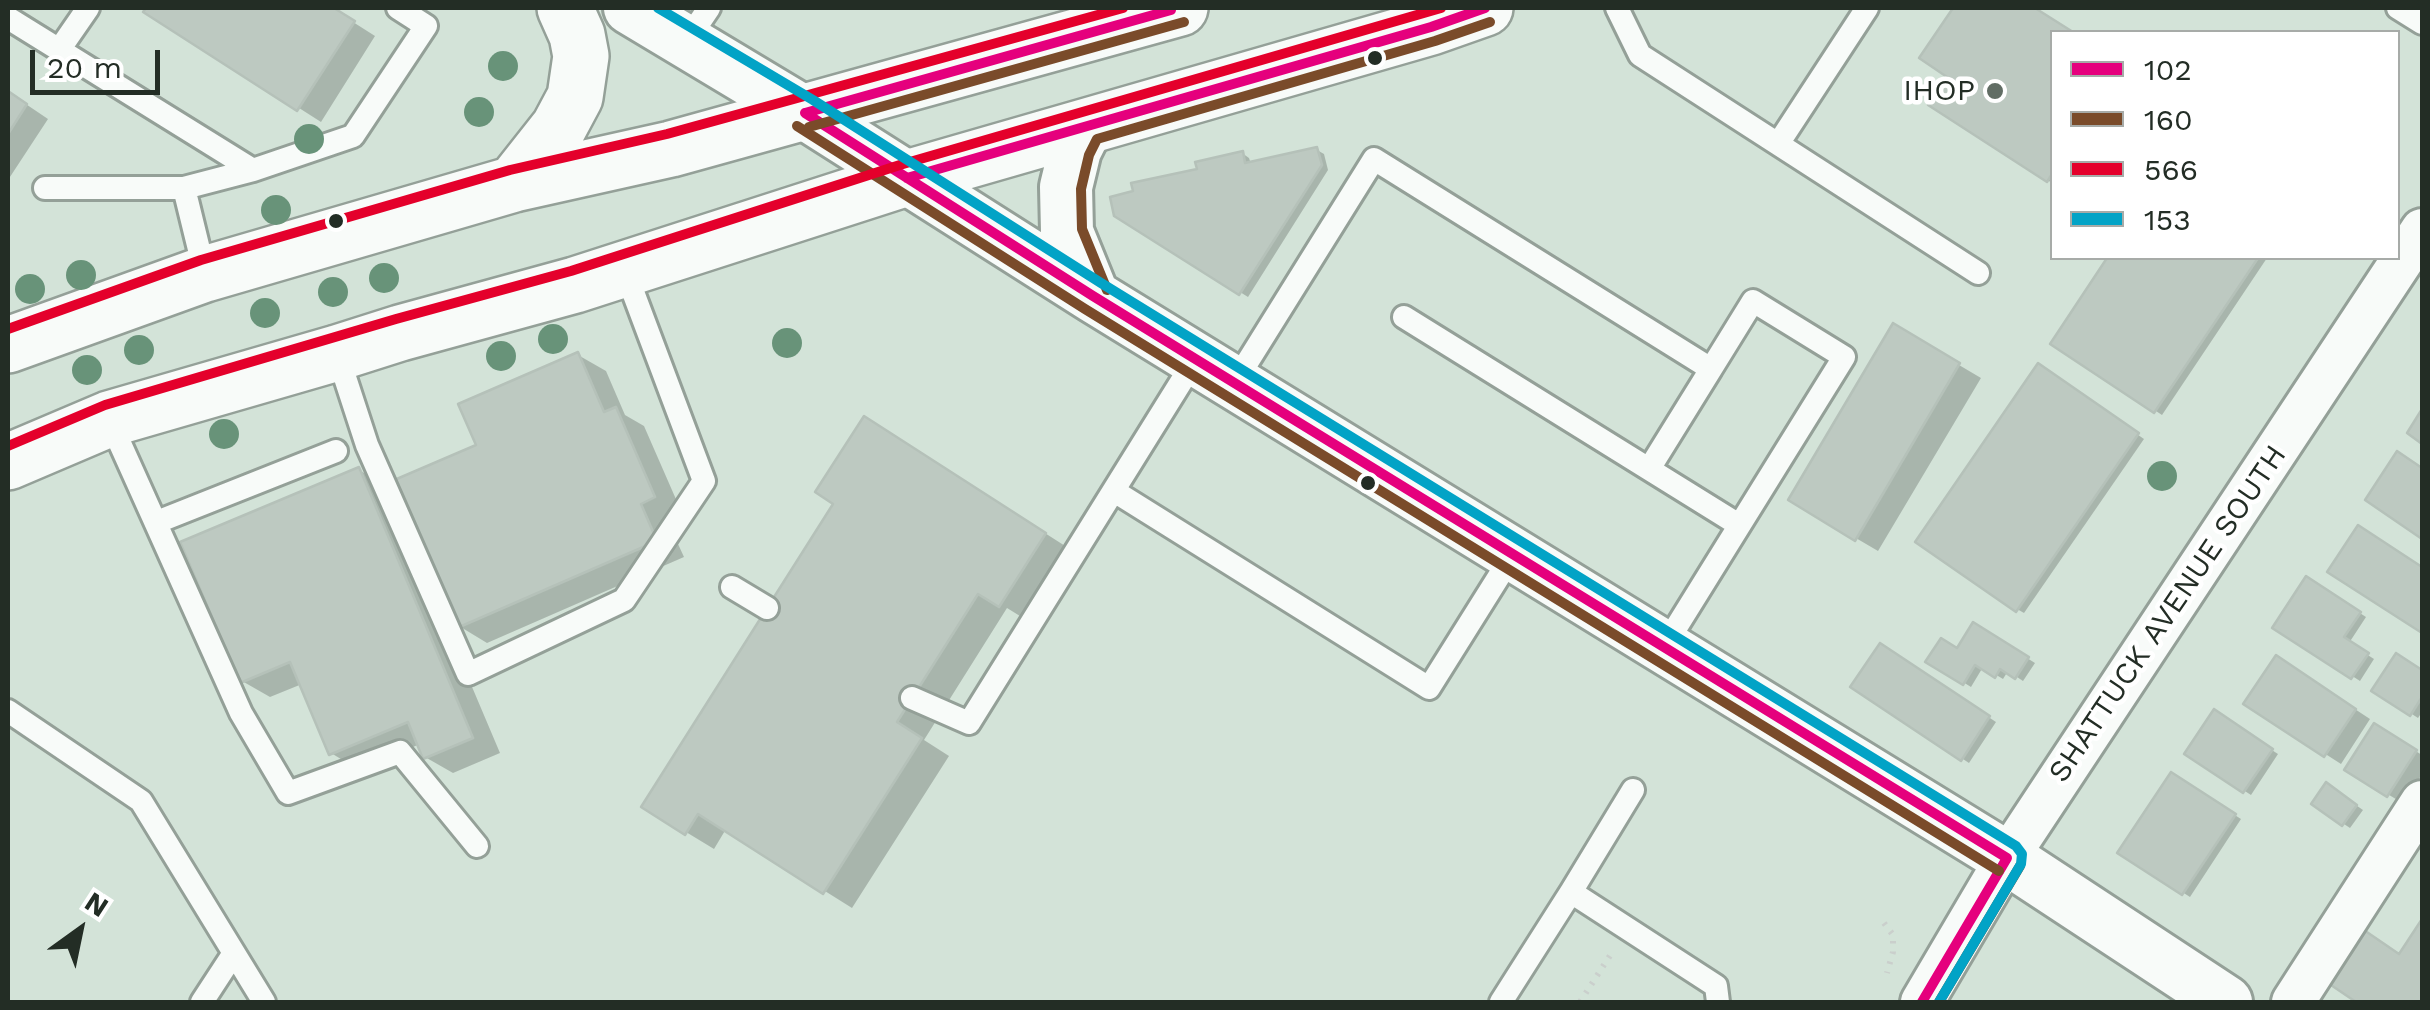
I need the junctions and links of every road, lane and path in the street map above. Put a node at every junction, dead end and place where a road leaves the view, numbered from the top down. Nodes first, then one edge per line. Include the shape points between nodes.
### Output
1 (88, 8) edge
2 (398, 8) edge
3 (565, 8) edge
4 (630, 8) edge
5 (1486, 8) edge
6 (1616, 8) edge
7 (1867, 8) edge
8 (2398, 8) edge
9 (1165, 9) edge
10 (8, 18) edge
11 (2422, 23) edge
12 (698, 25) edge
13 (59, 50) junction
14 (805, 113) junction
15 (1087, 126) junction
16 (1778, 144) junction
17 (253, 170) junction
18 (908, 178) junction
19 (514, 184) junction
20 (45, 188) dead end
21 (184, 188) junction
22 (2422, 230) edge
23 (624, 268) junction
24 (1978, 273) dead end
25 (204, 274) junction
26 (1093, 296) junction
27 (1404, 318) dead end
28 (8, 346) edge
29 (338, 353) junction
30 (1711, 368) junction
31 (1216, 370) junction
32 (110, 419) junction
33 (336, 451) dead end
34 (8, 462) edge
35 (1649, 469) junction
36 (1114, 491) junction
37 (157, 522) junction
38 (1739, 525) junction
39 (1513, 554) junction
40 (732, 587) dead end
41 (767, 608) dead end
42 (1664, 647) junction
43 (912, 698) dead end
44 (8, 711) edge
45 (1633, 790) dead end
46 (2422, 802) edge
47 (478, 846) dead end
48 (2007, 858) junction
49 (1570, 892) junction
50 (1884, 923) dead end
51 (1894, 936) dead end
52 (1615, 949) dead end
53 (234, 953) junction
54 (202, 1002) edge
55 (264, 1002) edge
56 (1501, 1002) edge
57 (1580, 1002) edge
58 (1718, 1002) edge
59 (1922, 1002) edge
60 (2226, 1002) edge
61 (2293, 1002) edge

1 - 13 lane
2 - 17 lane via 426,26 353,136
3 - 19 main road via 580,56 574,97
4 - 12 street
5 - 15 main road
6 - 16 lane via 1640,55
7 - 16 lane
8 - 11 lane
9 - 14 main road
10 - 13 lane
12 - 14 street
13 - 17 lane
14 - 18 street
14 - 19 main road
15 - 18 main road
15 - 26 street via 1066,187 1067,232
16 - 24 lane
17 - 21 lane
18 - 23 main road
18 - 26 street
19 - 25 main road
20 - 21 lane
21 - 25 lane
22 - 48 street, SHATTUCK AVENUE SOUTH
23 - 29 main road
23 - 29 lane via 704,481 624,600 468,674 368,444
25 - 28 main road
26 - 31 street
27 - 35 lane
29 - 32 main road
30 - 31 lane via 1374,159
30 - 35 lane
30 - 38 lane via 1754,301 1844,357
31 - 36 lane
31 - 39 street
32 - 34 main road
32 - 37 lane
33 - 37 lane
35 - 38 lane
36 - 39 lane via 1429,688
36 - 43 lane via 969,723
37 - 47 lane via 241,713 288,793 400,752
38 - 42 lane
39 - 42 street
40 - 41 lane
42 - 48 street
44 - 53 lane via 141,801
45 - 49 lane
46 - 61 street
48 - 59 street, SHATTUCK AVENUE SOUTH
48 - 60 street
49 - 56 lane
49 - 58 lane via 1716,986
50 - 51 path
52 - 57 path
53 - 54 lane
53 - 55 lane

